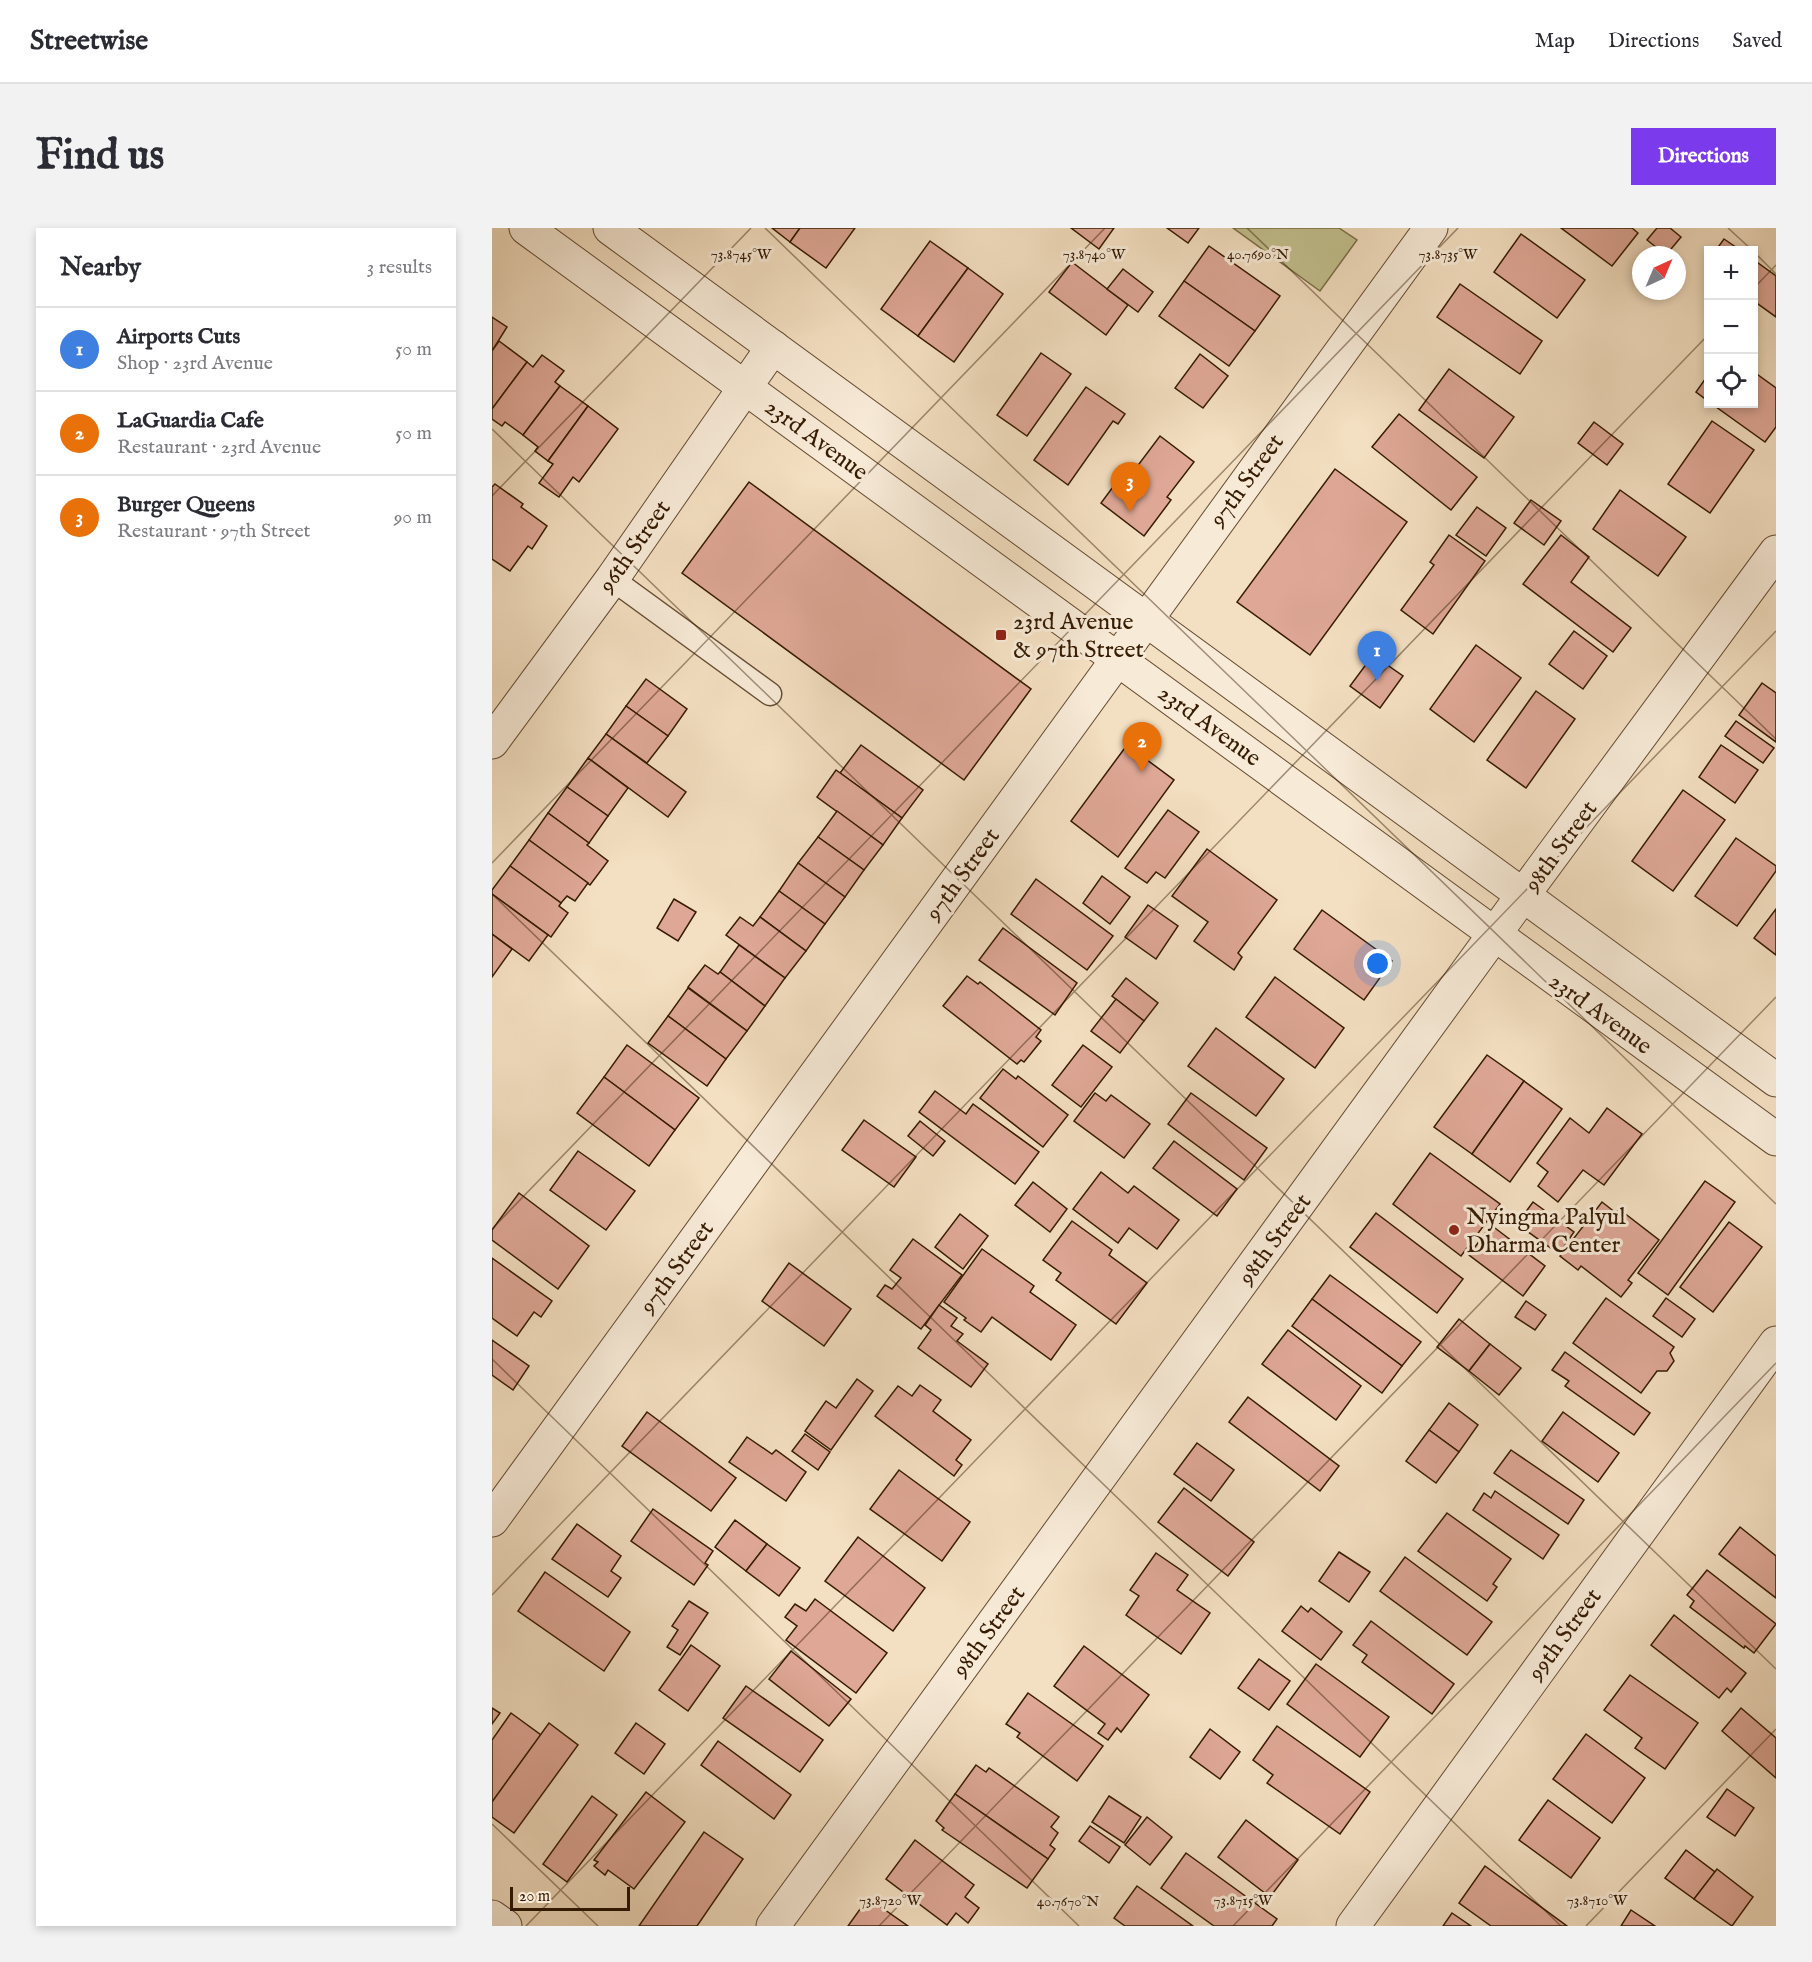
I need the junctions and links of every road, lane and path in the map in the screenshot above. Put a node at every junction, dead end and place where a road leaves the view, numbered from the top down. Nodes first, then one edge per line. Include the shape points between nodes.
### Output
1 (526, 228) edge
2 (610, 228) edge
3 (1431, 228) edge
4 (773, 347) junction
5 (745, 387) junction
6 (1776, 552) edge
7 (612, 579) junction
8 (1146, 618) junction
9 (1118, 658) junction
10 (770, 694) dead end
11 (492, 742) edge
12 (1523, 895) junction
13 (1495, 935) junction
14 (1776, 1080) edge
15 (1776, 1139) edge
16 (1776, 1343) edge
17 (492, 1520) edge
18 (492, 1917) edge
19 (505, 1926) edge
20 (773, 1926) edge
21 (1353, 1926) edge

1 - 5 street, 23rd Avenue
2 - 4 street, 23rd Avenue
3 - 8 street, 97th Street
4 - 5 street, 96th Street
4 - 8 street, 23rd Avenue
5 - 7 street, 96th Street
5 - 9 street, 23rd Avenue
6 - 12 street, 98th Street
7 - 10 lane
7 - 11 street, 96th Street
8 - 9 street, 97th Street
8 - 12 street, 23rd Avenue
9 - 13 street, 23rd Avenue
9 - 17 street, 97th Street
12 - 13 street, 98th Street
12 - 14 street, 23rd Avenue
13 - 15 street, 23rd Avenue
13 - 20 street, 98th Street
16 - 21 street, 99th Street
18 - 19 street

